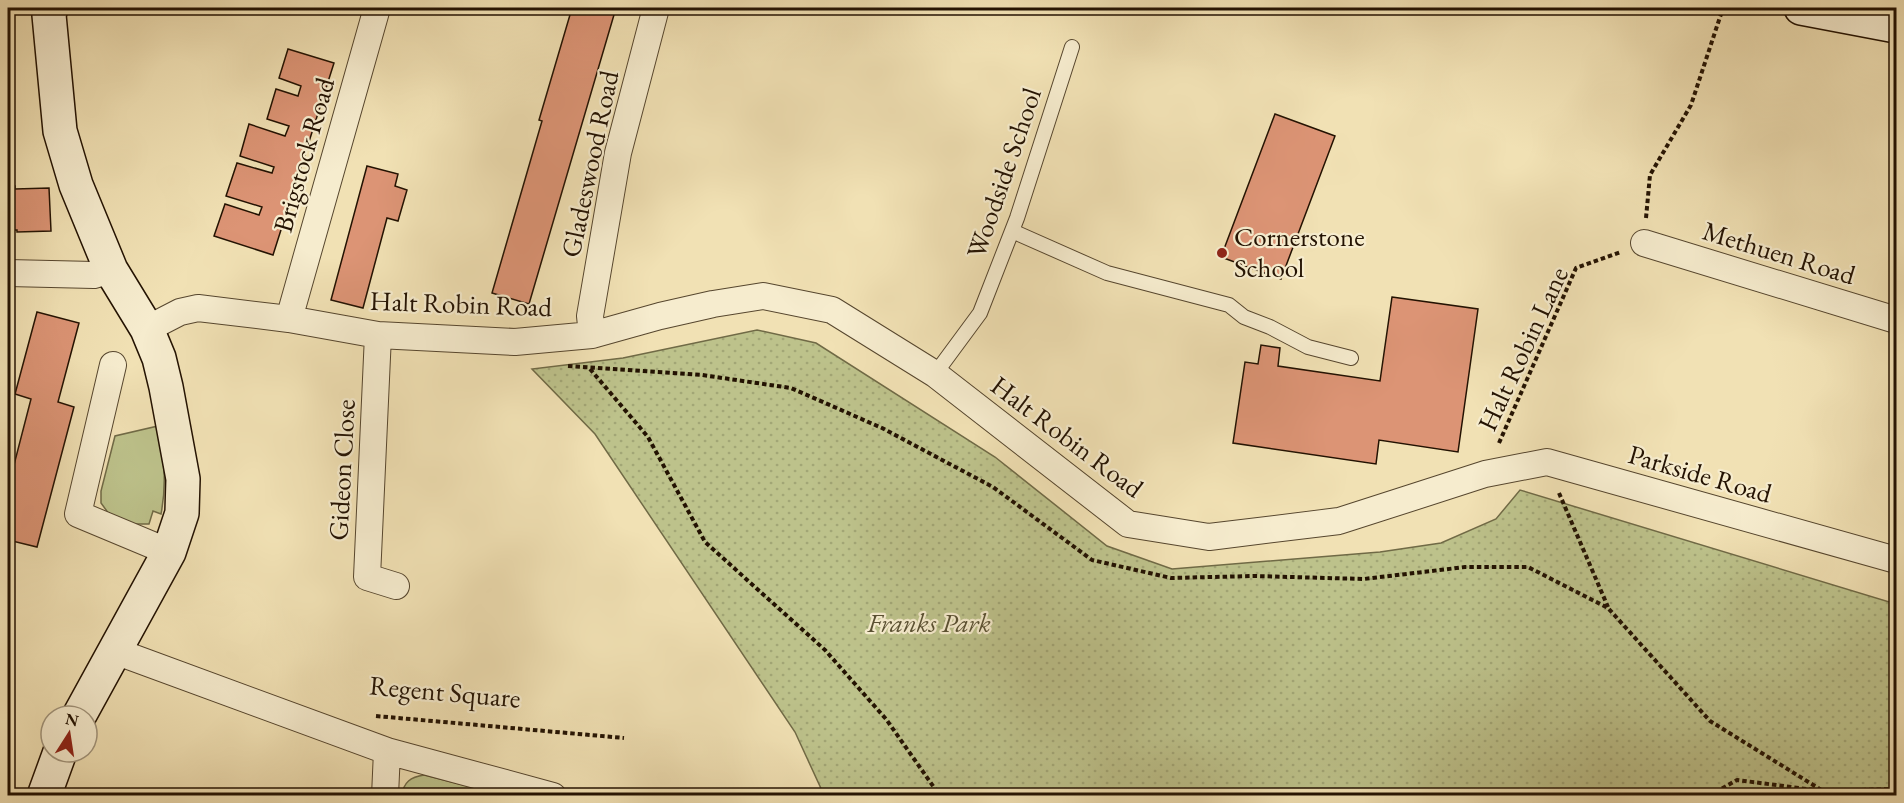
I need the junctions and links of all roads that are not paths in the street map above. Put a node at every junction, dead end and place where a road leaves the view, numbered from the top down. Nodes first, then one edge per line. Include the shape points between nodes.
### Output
1 (51, 8) edge
2 (377, 8) edge
3 (656, 8) edge
4 (1801, 8) edge
5 (1896, 26) edge
6 (1072, 47) dead end
7 (1012, 231) junction
8 (1644, 243) road end
9 (111, 270) junction
10 (8, 273) edge
11 (289, 319) junction
12 (1896, 320) edge
13 (147, 329) junction
14 (378, 334) junction
15 (592, 335) junction
16 (1351, 358) dead end
17 (113, 365) dead end
18 (935, 374) junction
19 (1485, 474) joint
20 (169, 552) junction
21 (1896, 560) edge
22 (396, 586) dead end
23 (115, 651) junction
24 (86, 704) edge
25 (387, 751) junction
26 (56, 764) edge
27 (44, 795) edge
28 (385, 795) edge
29 (553, 795) edge

1 - 9 street via 60,131 76,185
2 - 11 street, Brigstock Road
3 - 15 street, Gladeswood Road via 618,153 590,316
4 - 5 street
6 - 7 lane, Woodside School
7 - 16 lane via 1107,273 1229,305 1244,317 1308,347
7 - 18 lane, Woodside School via 980,313
8 - 12 street, Methuen Road
9 - 10 street via 94,275
9 - 13 street
11 - 13 street, Halt Robin Road via 198,308 180,312
11 - 14 street, Halt Robin Road
13 - 20 street via 166,387 183,479 182,513
14 - 15 street, Halt Robin Road via 514,342
14 - 22 street, Gideon Close via 367,577
15 - 18 street, Halt Robin Road via 660,316 763,296 832,310
17 - 20 street via 78,514
18 - 19 street, Halt Robin Road via 1128,524 1209,537 1339,521
19 - 21 street, Parkside Road via 1547,462
20 - 23 street
23 - 24 street
23 - 25 street
25 - 28 street
25 - 29 street
26 - 27 street

